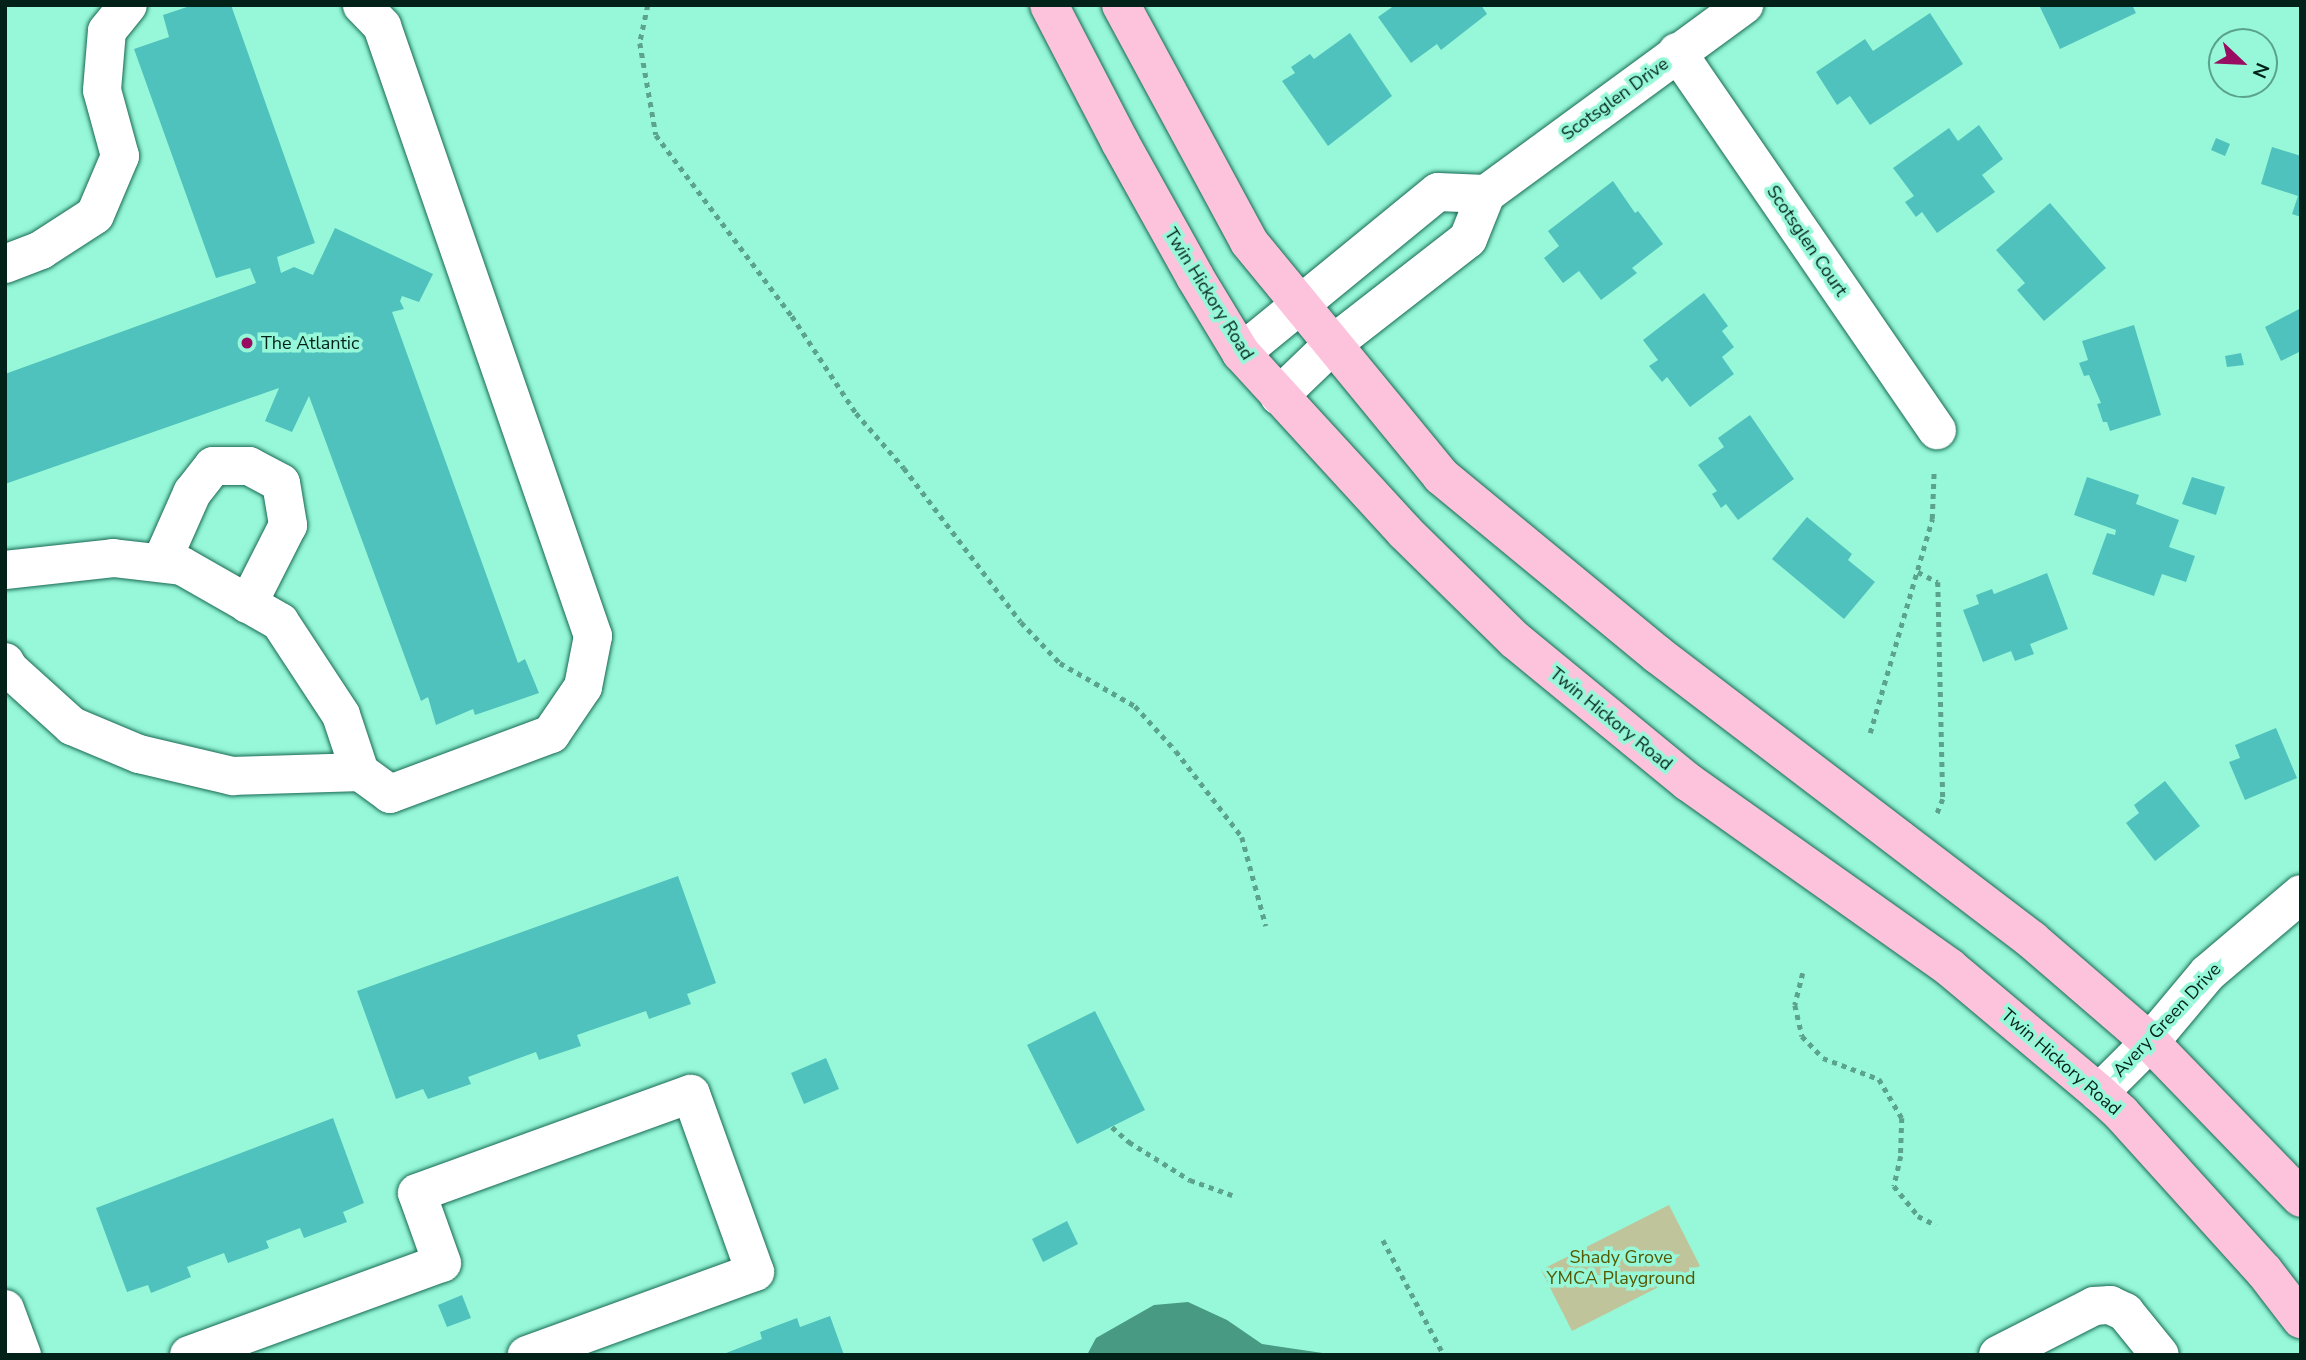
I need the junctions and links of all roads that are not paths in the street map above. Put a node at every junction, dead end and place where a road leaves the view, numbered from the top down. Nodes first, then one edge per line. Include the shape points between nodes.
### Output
1 (128, 5) edge
2 (362, 5) edge
3 (1049, 5) edge
4 (1121, 5) edge
5 (1744, 5) edge
6 (1677, 52) junction
7 (1486, 194) junction
8 (5, 264) edge
9 (1299, 303) junction
10 (1333, 345) junction
11 (1241, 353) junction
12 (1279, 396) junction
13 (1937, 430) road end
14 (162, 563) junction
15 (5, 570) edge
16 (248, 604) junction
17 (5, 662) edge
18 (359, 772) junction
19 (2301, 894) edge
20 (2150, 1042) junction
21 (2099, 1093) junction
22 (2301, 1198) edge
23 (5, 1309) edge
24 (2301, 1319) edge
25 (22, 1355) edge
26 (189, 1355) edge
27 (527, 1355) edge
28 (1998, 1355) edge
29 (2160, 1355) edge

1 - 8 street via 107,31 102,90 120,156 95,215 41,250
2 - 18 street via 382,26 593,636 583,687 551,734 390,793
3 - 11 main road, Twin Hickory Road via 1120,142
4 - 9 main road via 1249,242
5 - 6 street, Scotsglen Drive
6 - 7 street, Scotsglen Drive
6 - 13 street, Scotsglen Court
7 - 9 street via 1438,192
7 - 10 street via 1468,239
9 - 10 main road
9 - 11 street
10 - 12 street
10 - 20 main road via 1441,475 1658,654 2032,940
11 - 12 main road, Twin Hickory Road
12 - 21 main road, Twin Hickory Road via 1405,532 1515,640 1688,782 1950,967
14 - 15 street via 113,558
14 - 16 street via 183,566
14 - 16 street via 192,494 213,466 249,466 281,483 288,525
16 - 18 street via 280,622 288,634 341,715
17 - 18 street via 72,726 139,754 233,776
19 - 20 street, Avery Green Drive via 2208,973
20 - 21 street, Avery Green Drive
20 - 22 main road
21 - 24 main road, Twin Hickory Road via 2264,1271
23 - 25 street
26 - 27 street via 442,1263 417,1193 691,1094 755,1272
28 - 29 street via 2094,1306 2110,1305 2125,1312

